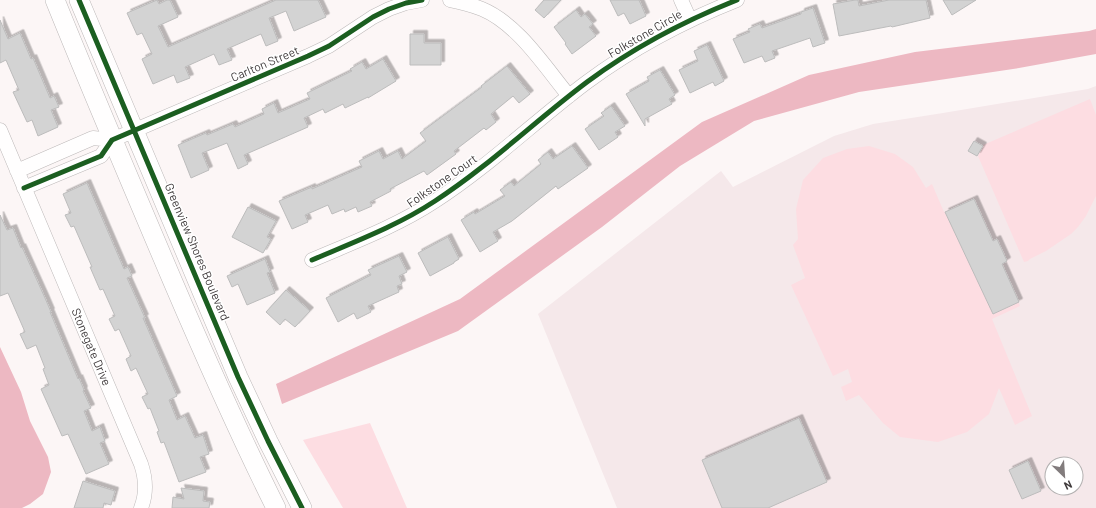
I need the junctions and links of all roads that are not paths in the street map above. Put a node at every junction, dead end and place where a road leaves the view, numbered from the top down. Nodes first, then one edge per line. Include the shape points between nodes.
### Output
1 (55, 0) edge
2 (80, 0) edge
3 (417, 0) edge
4 (450, 0) edge
5 (681, 0) edge
6 (737, 0) edge
7 (690, 20) junction
8 (569, 96) junction
9 (0, 130) edge
10 (135, 130) junction
11 (112, 140) junction
12 (17, 171) junction
13 (24, 188) junction
14 (312, 260) dead end
15 (141, 508) edge
16 (276, 508) edge
17 (302, 508) edge

1 - 11 street
2 - 10 street, Greenview Shores Boulevard
3 - 10 street, Carlton Street via 373,17 329,46 308,56
4 - 8 street via 467,3 483,10 513,29
5 - 7 street
6 - 7 street, Folkstone Circle
7 - 8 street, Folkstone Circle via 620,59
8 - 14 street, Folkstone Court via 462,183 434,202 372,235
9 - 12 street, Stonegate Drive
10 - 11 street, Carlton Street
10 - 17 street, Greenview Shores Boulevard via 238,377
11 - 12 street via 93,138
11 - 13 street via 101,156
11 - 16 street via 221,392
12 - 13 street, Stonegate Drive
13 - 15 street, Stonegate Drive via 141,464 145,482

